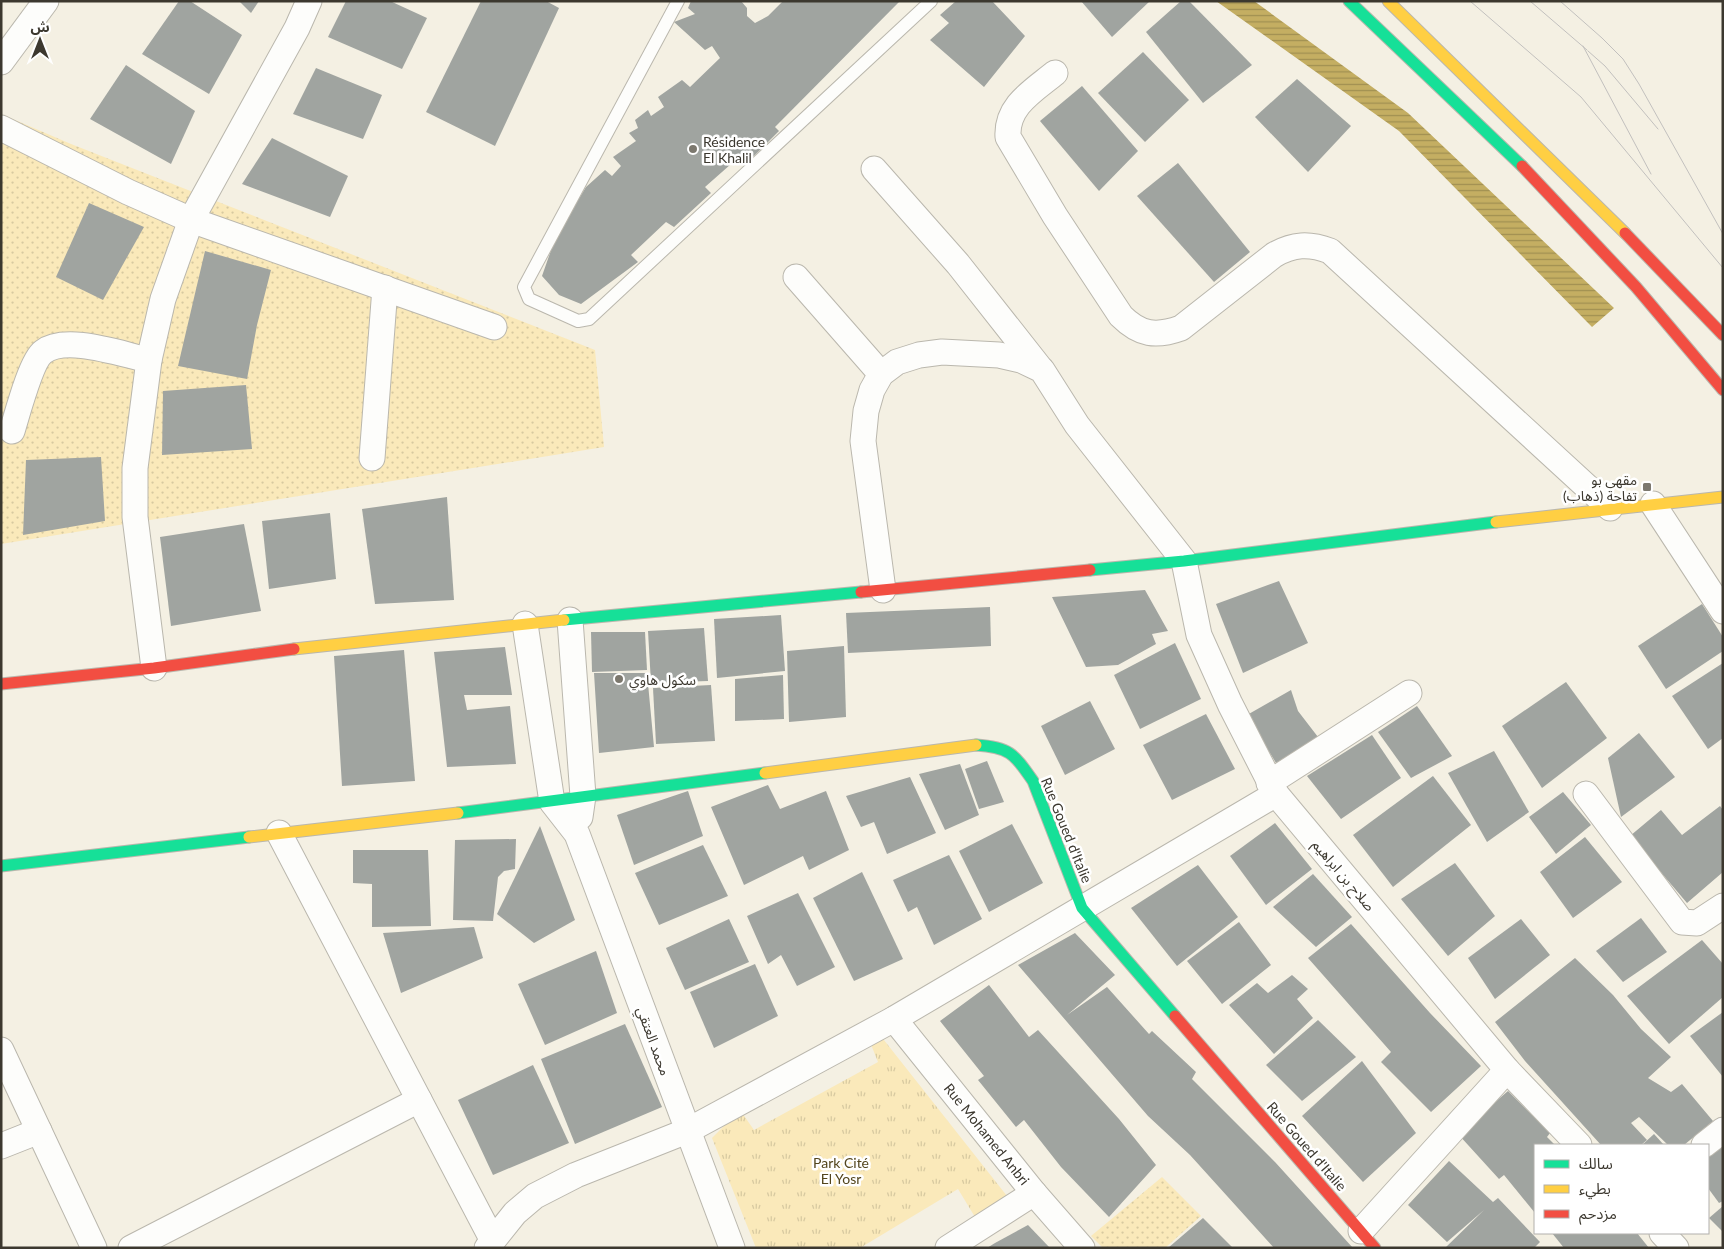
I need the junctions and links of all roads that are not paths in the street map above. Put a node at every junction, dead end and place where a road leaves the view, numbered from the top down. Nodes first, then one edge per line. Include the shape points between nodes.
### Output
1 (46, 1) edge
2 (309, 1) edge
3 (678, 1) edge
4 (930, 1) edge
5 (1350, 1) edge
6 (1388, 1) edge
7 (1, 62) edge
8 (1055, 73) dead end
9 (1, 128) edge
10 (874, 169) dead end
11 (191, 220) junction
12 (796, 277) dead end
13 (385, 288) junction
14 (1705, 314) junction
15 (1723, 324) edge
16 (494, 327) dead end
17 (1723, 335) edge
18 (149, 360) junction
19 (1042, 370) junction
20 (881, 374) junction
21 (1723, 390) edge
22 (12, 431) dead end
23 (372, 458) dead end
24 (1720, 494) edge
25 (1653, 504) junction
26 (1610, 508) junction
27 (1184, 561) junction
28 (883, 590) junction
29 (1723, 611) edge
30 (570, 620) junction
31 (525, 624) junction
32 (154, 668) junction
33 (1, 684) edge
34 (1410, 693) dead end
35 (1273, 789) junction
36 (1586, 794) dead end
37 (583, 796) junction
38 (552, 802) junction
39 (279, 833) junction
40 (577, 834) junction
41 (1, 866) edge
42 (1723, 906) edge
43 (1082, 908) junction
44 (894, 1019) junction
45 (1, 1050) edge
46 (1507, 1070) junction
47 (418, 1100) junction
48 (1723, 1130) edge
49 (39, 1131) junction
50 (687, 1131) junction
51 (1578, 1144) edge
52 (1705, 1144) edge
53 (1, 1146) edge
54 (1034, 1194) junction
55 (1663, 1234) edge
56 (1368, 1239) edge
57 (489, 1244) edge
58 (94, 1248) edge
59 (131, 1248) edge
60 (732, 1248) edge
61 (948, 1248) edge
62 (1082, 1248) edge
63 (1676, 1248) edge

1 - 7 street
2 - 11 street
3 - 4 lane via 524,287 529,299 578,321 589,318
5 - 21 street via 1498,142 1617,264
6 - 14 street
8 - 26 street via 1010,114 1008,137 1054,216 1121,316 1133,328 1149,333 1166,333 1181,328 1280,252 1302,244 1317,246 1330,251
9 - 11 street
10 - 19 street via 958,264
11 - 13 street
11 - 18 street via 163,299
12 - 20 street
13 - 16 street
13 - 23 street
14 - 15 street
14 - 17 street
18 - 22 street via 83,346 62,346 43,352 35,363
18 - 32 street via 135,468 135,517
19 - 20 street via 999,354 942,352 919,354 897,362
19 - 27 street via 1077,425
20 - 28 street via 866,411 863,441
24 - 25 street
25 - 26 street
25 - 29 street
26 - 27 street
27 - 28 street
27 - 35 street, صلاح بن ابراهيم via 1199,635
28 - 30 street
30 - 31 street
30 - 37 street, محمد العتقي
31 - 32 street via 335,644
31 - 38 street, محمد العتقي
32 - 33 street
34 - 35 street
35 - 43 street
35 - 46 street, صلاح بن ابراهيم
36 - 42 street via 1682,922 1697,923
37 - 38 street, Rue Goued d'Italie
37 - 40 street, محمد العتقي
37 - 43 street, Rue Goued d'Italie via 974,745 996,746 1013,754 1033,781
38 - 39 street, Rue Goued d'Italie
38 - 40 street, محمد العتقي
39 - 41 street, Rue Goued d'Italie
39 - 47 street
40 - 50 street, محمد العتقي
43 - 44 street
43 - 56 street, Rue Goued d'Italie
44 - 50 street
44 - 54 street, Rue Mohamed Anbri
45 - 49 street
46 - 51 street, صلاح بن ابراهيم
46 - 56 street
47 - 57 street
47 - 59 street
48 - 52 street
49 - 53 street
49 - 58 street
50 - 57 street via 576,1175 535,1196 515,1213
50 - 60 street, محمد العتقي
54 - 61 street
54 - 62 street, Rue Mohamed Anbri
55 - 63 street

